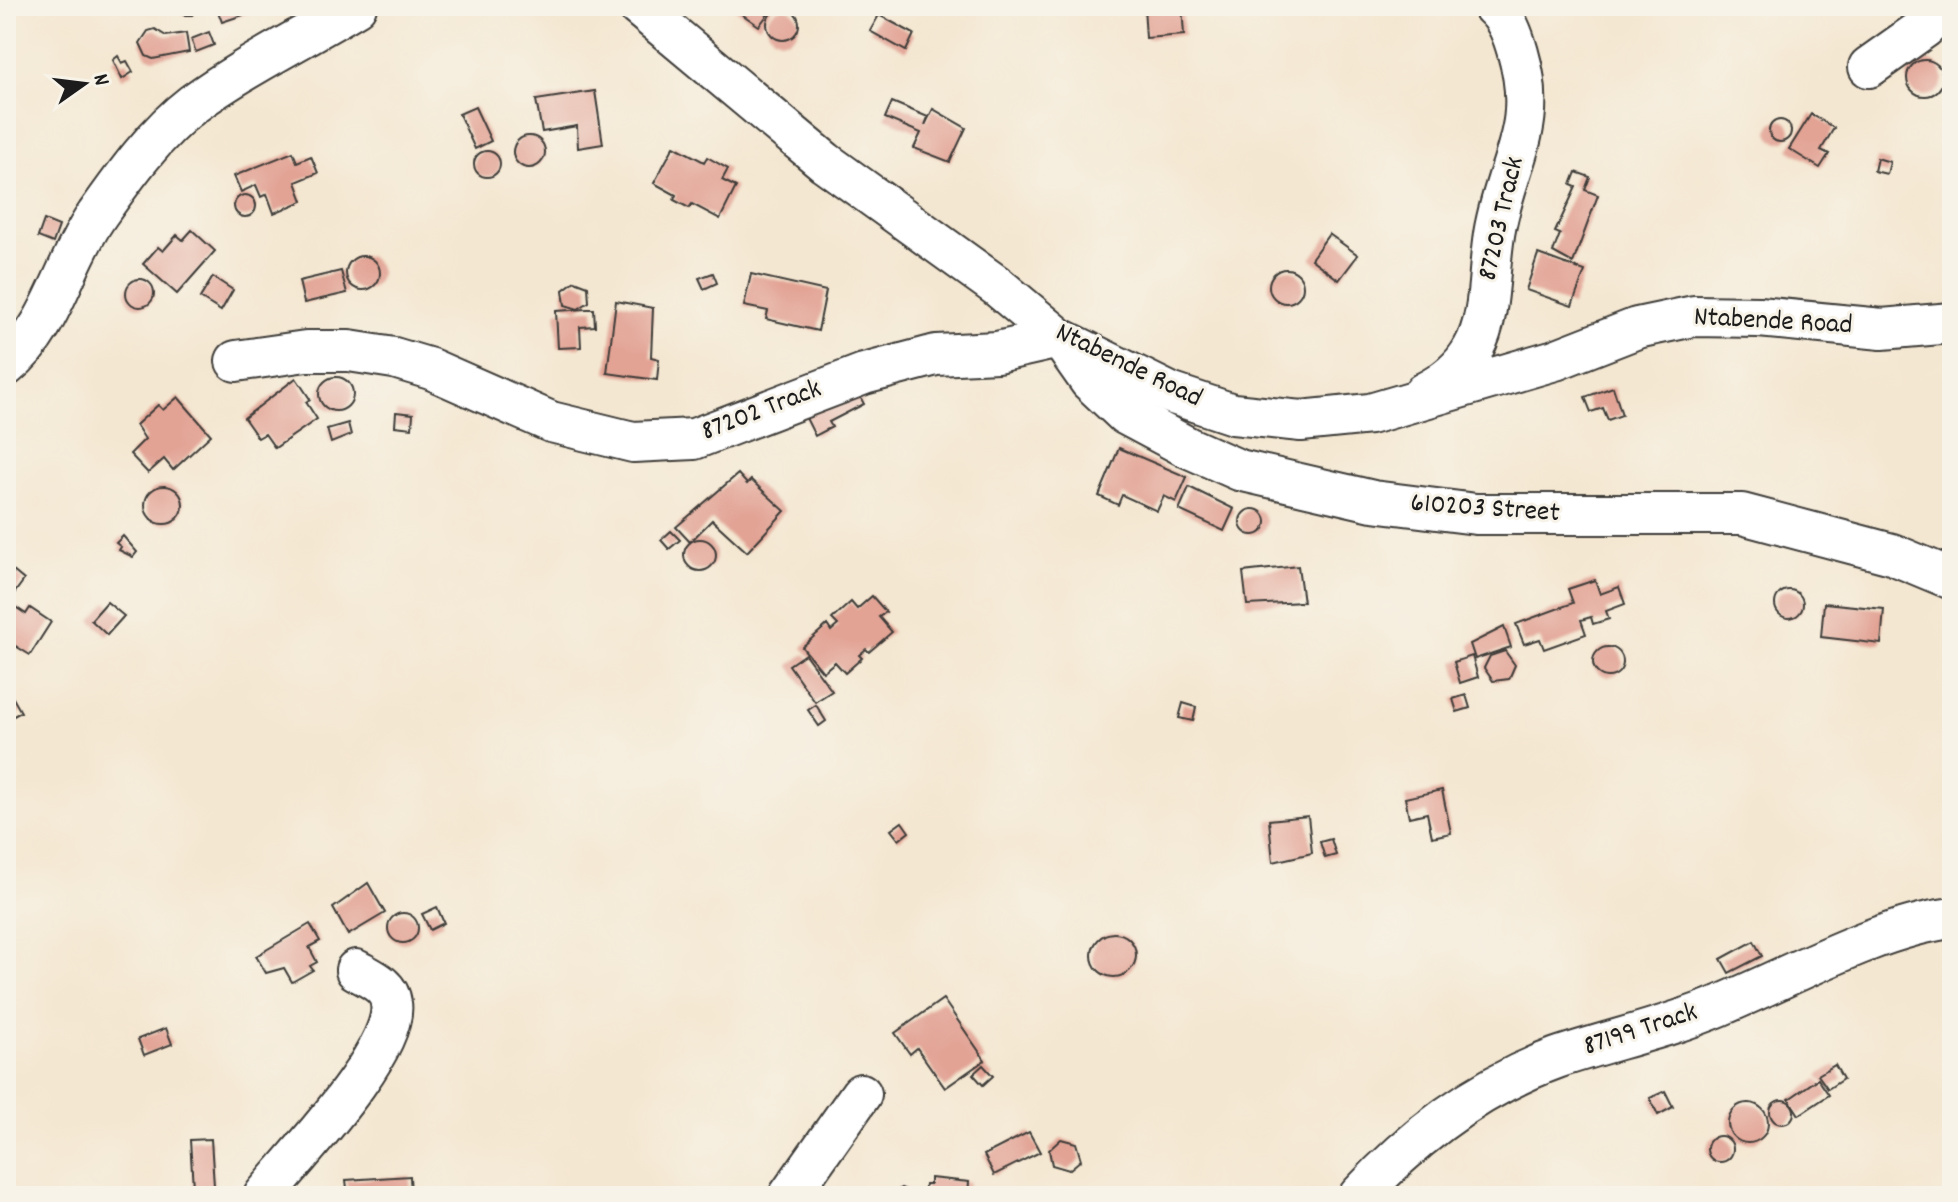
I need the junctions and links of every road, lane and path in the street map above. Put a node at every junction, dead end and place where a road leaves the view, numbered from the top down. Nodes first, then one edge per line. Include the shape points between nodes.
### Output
1 (356, 6) edge
2 (638, 6) edge
3 (1493, 6) edge
4 (1948, 6) edge
5 (1869, 67) dead end
6 (1952, 323) edge
7 (1059, 338) junction
8 (236, 361) dead end
9 (6, 366) edge
10 (1403, 405) junction
11 (1952, 579) edge
12 (1952, 918) edge
13 (356, 970) dead end
14 (861, 1094) dead end
15 (264, 1196) edge
16 (789, 1196) edge
17 (1359, 1196) edge

1 - 9 street via 192,105 132,168 94,219 36,337
2 - 7 street, Ntabende Road via 825,162 997,286
3 - 10 street, 87203 Track via 1513,34 1527,93 1525,127 1496,223 1482,323 1473,349 1447,381
4 - 5 street
6 - 10 street, Ntabende Road via 1882,329 1694,316 1637,328 1555,360
7 - 8 street, 87202 Track via 997,352 936,355 864,374 694,439 633,442 551,422 394,358 306,351
7 - 10 street, Ntabende Road via 1170,393 1233,414 1301,421
7 - 11 street, 610203 Street via 1090,381 1125,414 1239,470 1373,501 1476,514 1742,514 1892,554
12 - 17 street, 87199 Track via 1885,935 1714,1008 1553,1060 1498,1085 1437,1123
13 - 15 street via 383,987 391,1001 390,1019 351,1096
14 - 16 street

